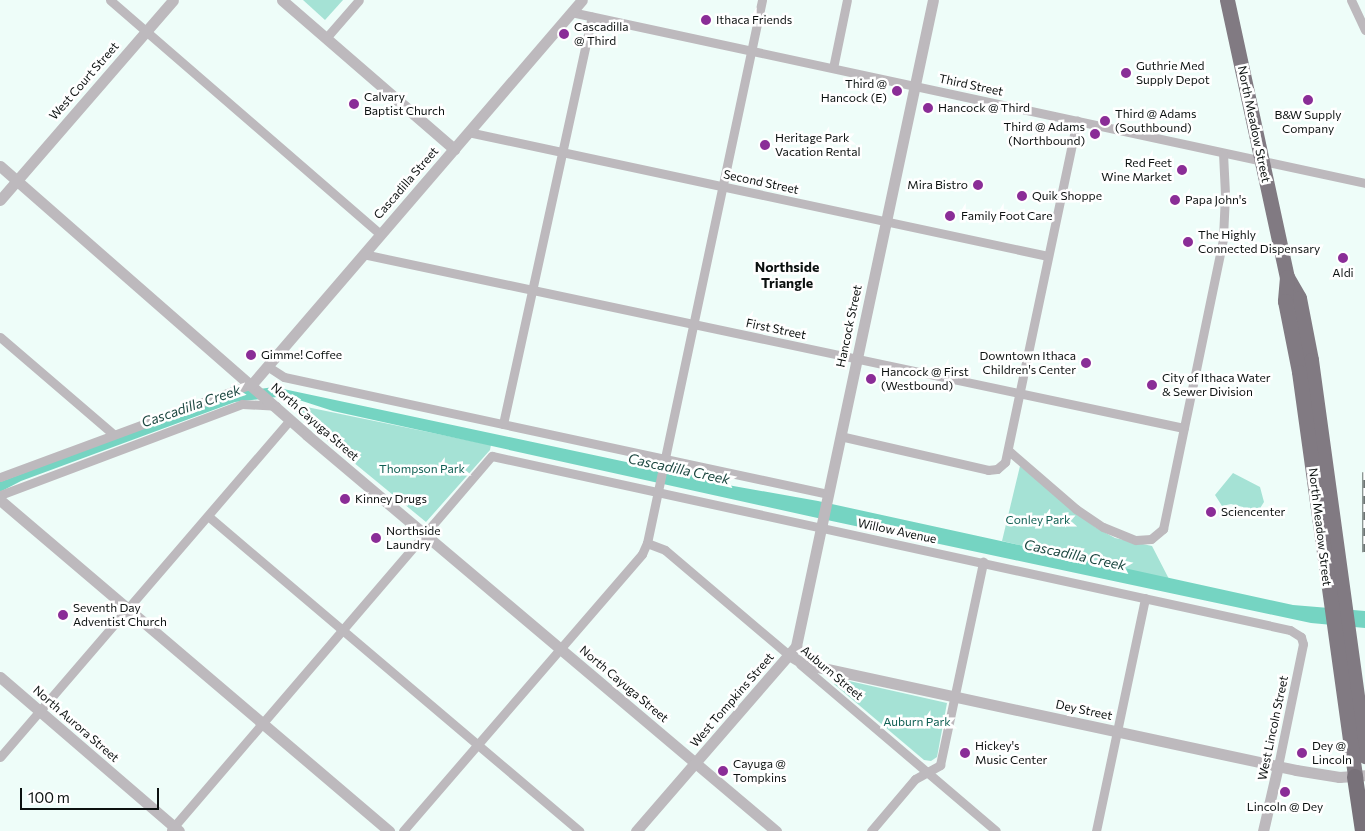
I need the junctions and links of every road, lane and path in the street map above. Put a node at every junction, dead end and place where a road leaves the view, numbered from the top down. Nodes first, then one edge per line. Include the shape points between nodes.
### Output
1 (110, 0) edge
2 (173, 0) edge
3 (282, 0) edge
4 (359, 0) edge
5 (582, 0) edge
6 (762, 0) edge
7 (847, 0) edge
8 (933, 0) edge
9 (1227, 0) edge
10 (1351, 0) edge
11 (571, 12) junction
12 (592, 17) junction
13 (1365, 30) edge
14 (146, 31) junction
15 (326, 38) junction
16 (751, 50) junction
17 (833, 68) junction
18 (915, 86) junction
19 (1077, 120) junction
20 (468, 132) junction
21 (454, 149) junction
22 (562, 152) junction
23 (1223, 153) junction
24 (1261, 161) junction
25 (0, 166) edge
26 (17, 181) junction
27 (1365, 181) edge
28 (722, 186) junction
29 (0, 200) edge
30 (886, 221) junction
31 (380, 234) junction
32 (363, 254) junction
33 (1048, 256) junction
34 (532, 290) junction
35 (693, 324) junction
36 (0, 337) edge
37 (856, 359) junction
38 (267, 366) junction
39 (252, 384) junction
40 (1019, 394) junction
41 (276, 406) junction
42 (290, 420) junction
43 (503, 424) junction
44 (1184, 428) junction
45 (113, 434) junction
46 (840, 436) junction
47 (1009, 451) junction
48 (665, 462) junction
49 (0, 477) edge
50 (659, 489) junction
51 (0, 496) edge
52 (827, 497) junction
53 (0, 500) edge
54 (208, 516) junction
55 (821, 524) junction
56 (425, 534) junction
57 (647, 543) junction
58 (983, 562) junction
59 (1145, 598) junction
60 (127, 609) junction
61 (342, 630) junction
62 (1296, 632) joint
63 (1342, 647) junction
64 (560, 648) junction
65 (789, 655) junction
66 (799, 663) junction
67 (0, 678) edge
68 (955, 696) junction
69 (39, 711) junction
70 (262, 724) junction
71 (1117, 731) junction
72 (478, 744) junction
73 (1365, 756) edge
74 (0, 757) edge
75 (695, 763) junction
76 (1278, 766) junction
77 (926, 771) junction
78 (1360, 776) edge
79 (175, 830) edge
80 (389, 831) edge
81 (403, 831) edge
82 (580, 831) edge
83 (636, 831) edge
84 (776, 831) edge
85 (871, 831) edge
86 (996, 831) edge
87 (1096, 831) edge
88 (1263, 831) edge
89 (1363, 831) edge

1 - 14 street
2 - 14 street, West Court Street
3 - 15 street
4 - 15 street
5 - 11 street, Cascadilla Street
6 - 16 street
7 - 17 street
8 - 18 street, Hancock Street
9 - 24 highway, North Meadow Street
10 - 13 street
11 - 12 street, Third Street
11 - 20 street, Cascadilla Street
12 - 16 street, Third Street
12 - 22 street
14 - 26 street, West Court Street
14 - 31 street
15 - 21 street
16 - 17 street, Third Street
16 - 28 street
17 - 18 street, Third Street
18 - 19 street, Third Street
18 - 30 street, Hancock Street
19 - 23 street, Third Street
19 - 33 street
20 - 21 street, Cascadilla Street
20 - 22 street, Second Street
21 - 31 street, Cascadilla Street
22 - 28 street, Second Street
22 - 34 street
23 - 24 street, Third Street
23 - 44 street via 1223,238
24 - 27 street, Third Street
24 - 63 highway, North Meadow Street via 1288,277 1286,301 1333,575
25 - 26 street, North Cayuga Street
26 - 29 street, West Court Street
26 - 39 street, North Cayuga Street
28 - 30 street, Second Street
28 - 35 street
30 - 33 street, Second Street
30 - 37 street, Hancock Street
31 - 32 street, Cascadilla Street
32 - 34 street, First Street
32 - 38 street, Cascadilla Street
33 - 40 street
34 - 35 street, First Street
34 - 43 street
35 - 37 street, First Street
35 - 48 street
36 - 45 street
37 - 40 street, First Street
37 - 46 street, Hancock Street
38 - 39 street, Cascadilla Street
38 - 43 street via 284,377
39 - 41 street, North Cayuga Street
39 - 45 street
40 - 44 street, First Street
40 - 47 street
41 - 42 street, North Cayuga Street
41 - 51 street via 242,404
42 - 54 street
42 - 56 street, North Cayuga Street
43 - 48 street
44 - 47 street via 1163,529 1151,539 1136,540 1103,527 1076,509
45 - 49 street
46 - 47 street via 988,470 997,469 1005,462
46 - 52 street, Hancock Street
48 - 50 street
48 - 52 street
50 - 55 street, Willow Avenue
50 - 56 street, Willow Avenue via 492,456
50 - 57 street
52 - 55 street, Hancock Street
53 - 60 street
54 - 60 street
54 - 61 street
55 - 58 street, Willow Avenue
55 - 65 street, Hancock Street via 796,646
56 - 61 street
56 - 64 street, North Cayuga Street
57 - 64 street via 642,554
57 - 65 street, Auburn Street via 665,550
58 - 59 street, Willow Avenue
58 - 68 street
59 - 62 street, Willow Avenue
59 - 71 street
60 - 69 street
60 - 70 street
61 - 70 street
61 - 72 street
62 - 76 street, West Lincoln Street via 1301,638 1303,651
63 - 73 highway, North Meadow Street
63 - 78 highway, North Meadow Street
64 - 72 street
64 - 75 street, North Cayuga Street
65 - 66 street, Auburn Street
65 - 75 street, West Tompkins Street
66 - 68 street, Dey Street
66 - 77 street, Auburn Street
67 - 69 street, North Aurora Street
68 - 71 street, Dey Street
68 - 77 street via 940,765
69 - 74 street
69 - 79 street, North Aurora Street
70 - 79 street
70 - 80 street
71 - 76 street, Dey Street
71 - 87 street
72 - 81 street
72 - 82 street
75 - 83 street, West Tompkins Street
75 - 84 street, North Cayuga Street
76 - 78 street, Dey Street
76 - 88 street, West Lincoln Street
77 - 85 street
77 - 86 street, Auburn Street
78 - 89 highway

